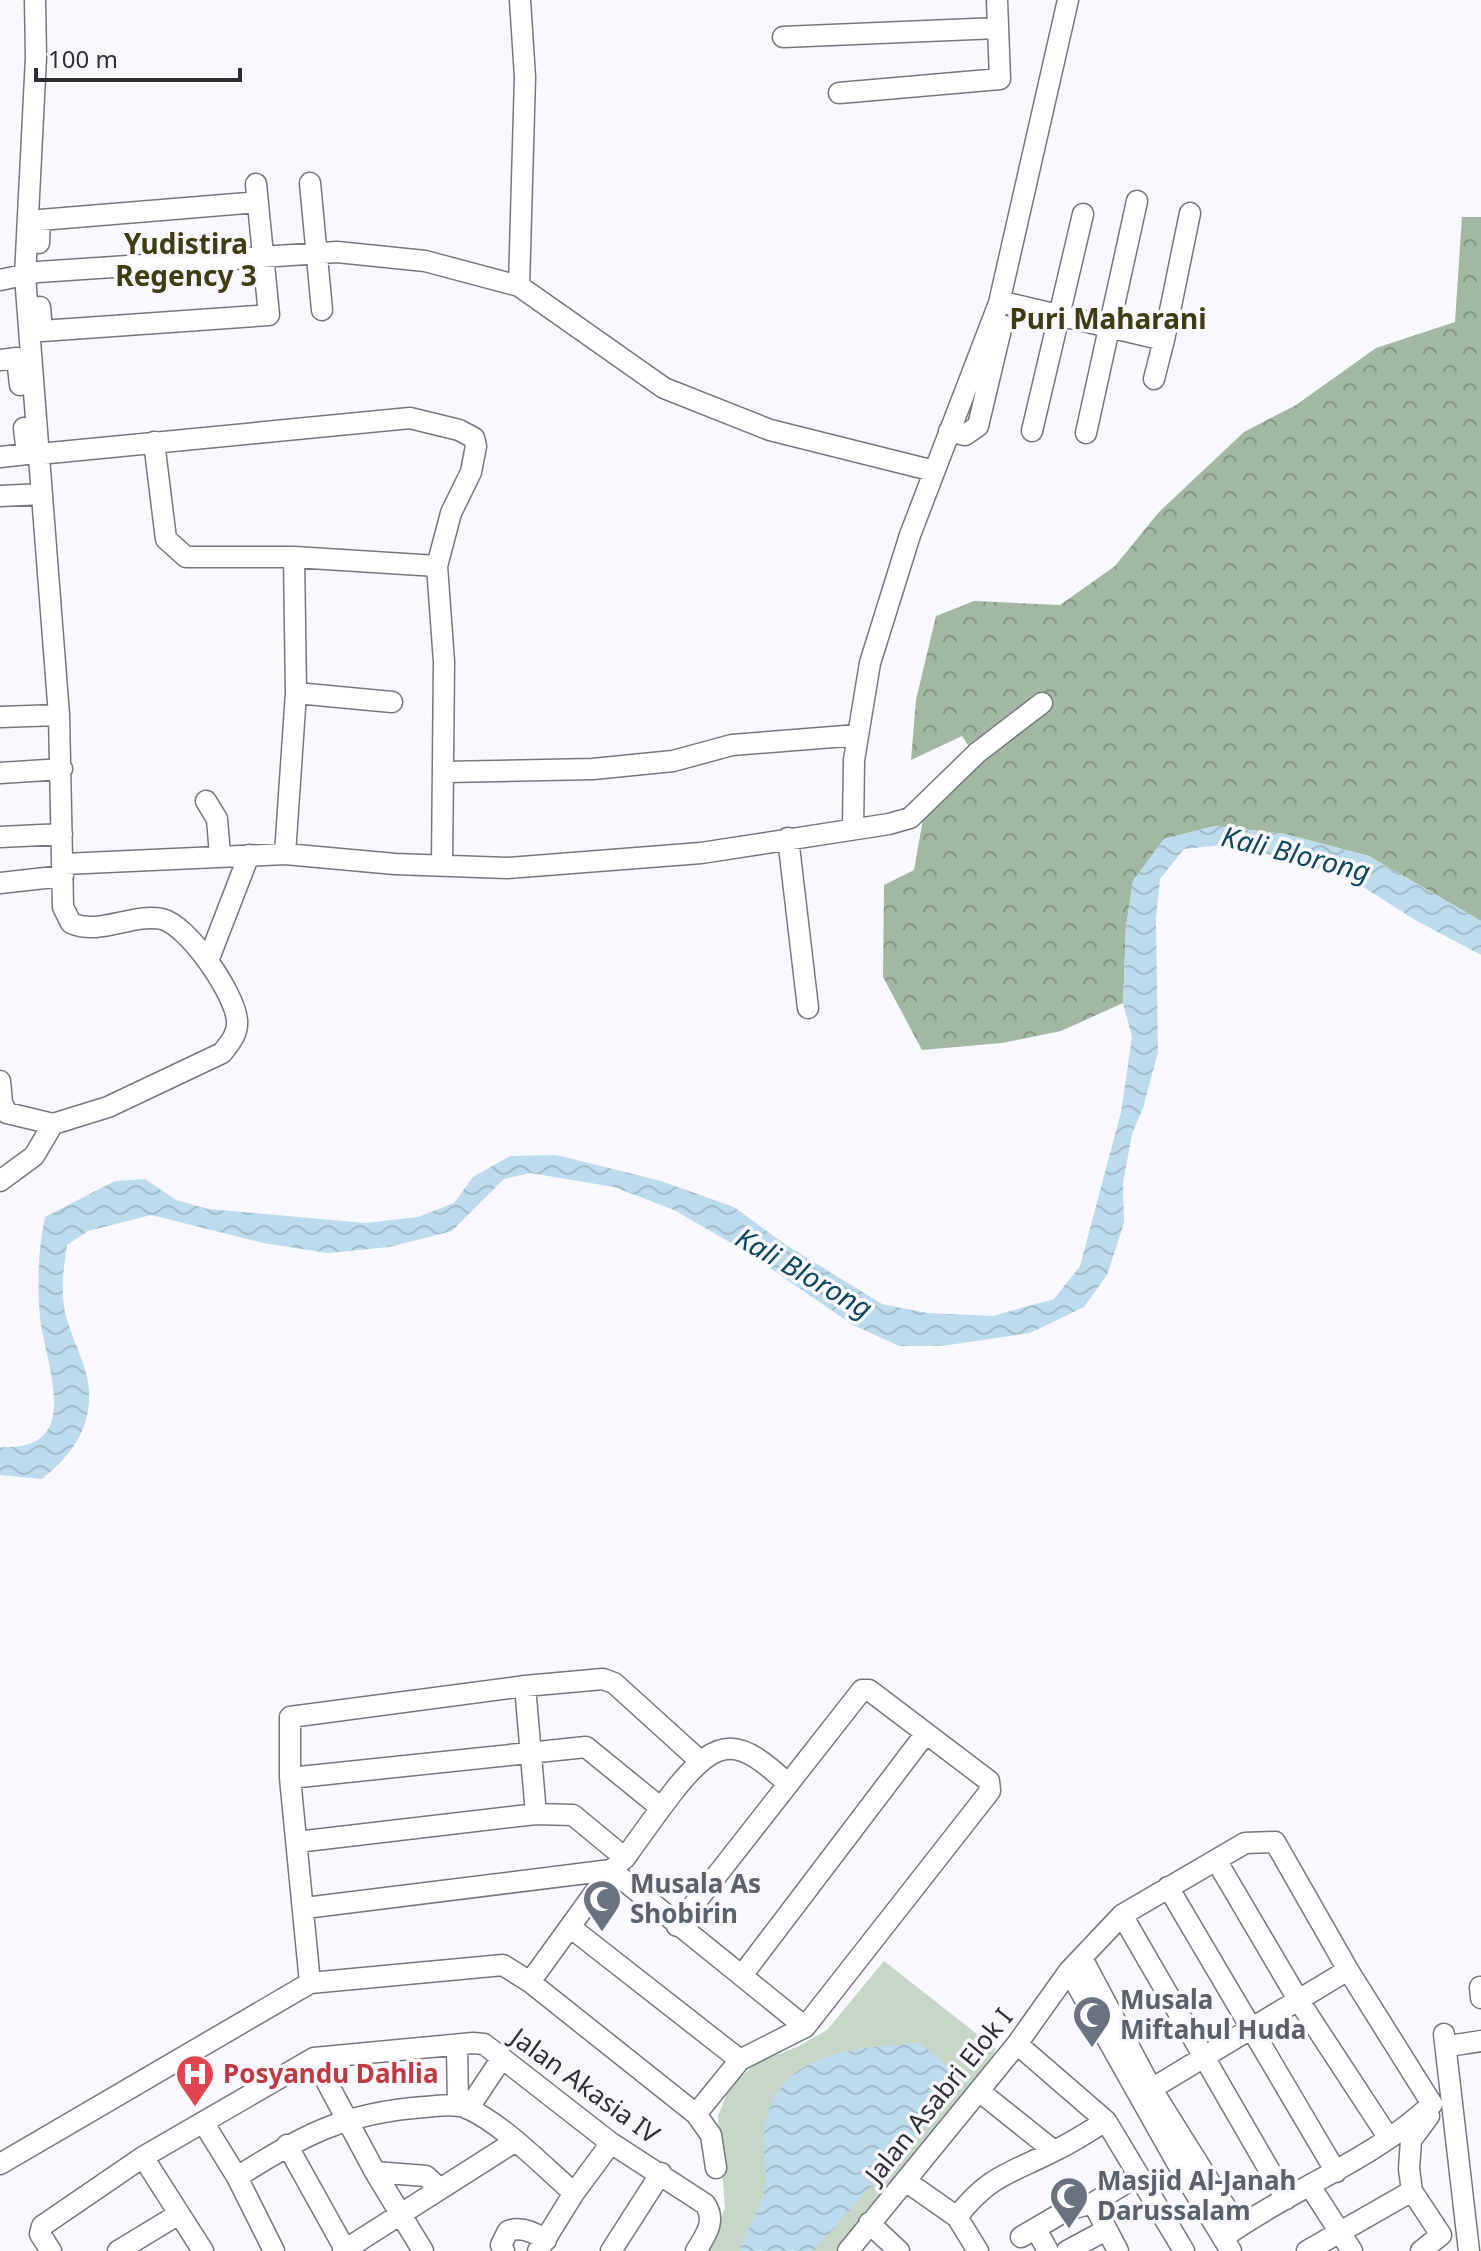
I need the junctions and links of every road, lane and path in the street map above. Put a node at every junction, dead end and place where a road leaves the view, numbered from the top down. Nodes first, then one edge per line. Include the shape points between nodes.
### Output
1 (35, 0) edge
2 (520, 0) edge
3 (997, 0) edge
4 (1068, 0) edge
5 (998, 28) junction
6 (783, 37) dead end
7 (839, 93) dead end
8 (310, 183) dead end
9 (1137, 201) dead end
10 (1190, 213) dead end
11 (1083, 214) dead end
12 (1028, 227) dead end
13 (316, 254) junction
14 (264, 259) junction
15 (34, 276) junction
16 (0, 280) edge
17 (519, 286) junction
18 (1007, 303) junction
19 (322, 310) dead end
20 (1058, 315) junction
21 (1111, 327) junction
22 (1164, 340) junction
23 (0, 360) edge
24 (1154, 379) dead end
25 (949, 431) junction
26 (1032, 431) dead end
27 (1086, 433) dead end
28 (154, 442) junction
29 (39, 454) junction
30 (0, 457) edge
31 (934, 471) junction
32 (42, 494) junction
33 (0, 496) edge
34 (294, 557) junction
35 (437, 566) junction
36 (296, 693) junction
37 (392, 702) dead end
38 (1042, 703) dead end
39 (59, 715) junction
40 (0, 717) edge
41 (858, 735) junction
42 (62, 769) junction
43 (445, 772) junction
44 (0, 773) edge
45 (206, 801) dead end
46 (853, 829) junction
47 (62, 834) junction
48 (0, 837) edge
49 (788, 838) junction
50 (285, 854) junction
51 (220, 855) junction
52 (249, 855) junction
53 (442, 865) junction
54 (63, 870) junction
55 (0, 883) edge
56 (208, 961) junction
57 (808, 1008) dead end
58 (0, 1081) edge
59 (53, 1124) junction
60 (0, 1181) edge
61 (525, 1686) junction
62 (926, 1733) junction
63 (532, 1752) junction
64 (699, 1760) junction
65 (290, 1778) junction
66 (788, 1784) junction
67 (661, 1808) junction
68 (536, 1814) junction
69 (297, 1842) junction
70 (1216, 1860) junction
71 (618, 1864) junction
72 (1168, 1887) junction
73 (305, 1908) junction
74 (1122, 1915) junction
75 (677, 1926) junction
76 (570, 1927) junction
77 (1076, 1966) junction
78 (1348, 1970) junction
79 (743, 1974) junction
80 (530, 1982) junction
81 (310, 1983) junction
82 (1299, 2001) junction
83 (805, 2027) junction
84 (1251, 2029) junction
85 (1481, 2041) edge
86 (1017, 2044) junction
87 (457, 2045) junction
88 (314, 2058) junction
89 (502, 2058) junction
90 (1203, 2059) junction
91 (740, 2060) junction
92 (979, 2091) junction
93 (1145, 2092) junction
94 (1432, 2104) junction
95 (463, 2107) junction
96 (696, 2114) junction
97 (345, 2118) junction
98 (1106, 2121) junction
99 (203, 2122) junction
100 (1030, 2133) junction
101 (1388, 2137) junction
102 (514, 2142) junction
103 (611, 2143) junction
104 (287, 2145) junction
105 (1054, 2151) junction
106 (143, 2157) junction
107 (0, 2164) edge
108 (716, 2168) dead end
109 (375, 2172) junction
110 (1336, 2172) junction
111 (661, 2173) junction
112 (237, 2177) junction
113 (1136, 2177) junction
114 (992, 2180) junction
115 (907, 2182) junction
116 (1310, 2186) junction
117 (439, 2188) junction
118 (1412, 2191) junction
119 (574, 2193) junction
120 (1286, 2199) junction
121 (1093, 2203) junction
122 (179, 2214) junction
123 (400, 2214) junction
124 (957, 2217) junction
125 (869, 2223) junction
126 (1106, 2230) junction
127 (1340, 2231) junction
128 (1231, 2239) edge
129 (542, 2245) edge
130 (127, 2249) edge
131 (51, 2251) edge
132 (203, 2251) edge
133 (274, 2251) edge
134 (345, 2251) edge
135 (423, 2251) edge
136 (504, 2251) edge
137 (611, 2251) edge
138 (696, 2251) edge
139 (848, 2251) edge
140 (899, 2251) edge
141 (978, 2251) edge
142 (1049, 2251) edge
143 (1060, 2251) edge
144 (1067, 2251) edge
145 (1118, 2251) edge
146 (1184, 2251) edge
147 (1307, 2251) edge
148 (1352, 2251) edge
149 (1421, 2251) edge
150 (1469, 2251) edge

1 - 15 street
2 - 17 street via 525,77
3 - 5 street
4 - 25 street via 999,303
5 - 6 street
5 - 7 street via 1000,79
8 - 13 street
9 - 21 street
10 - 22 street
11 - 20 street
12 - 18 street
13 - 14 street
13 - 17 street via 425,261
13 - 19 street
14 - 15 street
14 - 15 street via 269,315 42,331
14 - 15 street via 257,193 40,220
15 - 16 street
15 - 29 street
17 - 31 street via 664,388 770,430
18 - 20 street
18 - 25 street via 978,426 965,435
20 - 21 street
20 - 26 street
21 - 22 street
21 - 27 street
22 - 24 street
23 - 30 street via 17,358 27,454
25 - 31 street
28 - 29 street
28 - 34 street via 166,539 174,550 186,557
28 - 35 street via 410,418 459,430 474,438 476,446
29 - 32 street
31 - 41 street via 870,663
32 - 33 street
32 - 39 street
34 - 35 street
34 - 36 street
35 - 43 street
36 - 37 street
36 - 50 street
38 - 46 street via 977,753 910,818
39 - 40 street
39 - 42 street
41 - 43 street via 732,745 673,761 609,767
41 - 46 street
42 - 44 street
42 - 47 street
43 - 53 street
45 - 51 street via 217,819
46 - 49 street
47 - 48 street
47 - 54 street
49 - 53 street via 672,856 507,868
49 - 57 street
50 - 52 street
50 - 53 street
51 - 52 street
51 - 54 street
52 - 56 street
54 - 55 street
54 - 56 street via 63,907 71,923 86,928 161,919 181,928
56 - 59 street via 238,1024 222,1053 121,1102
58 - 59 street via 7,1113
59 - 60 street via 34,1156
61 - 63 street
61 - 64 street via 603,1679 614,1683
61 - 65 street via 294,1715 287,1723
62 - 66 street via 862,1690
62 - 79 street
62 - 83 street via 987,1778 990,1791
63 - 65 street
63 - 67 street via 586,1747
63 - 68 street
64 - 66 street via 722,1749 746,1752
64 - 67 street
65 - 69 street
66 - 75 street
67 - 71 street
68 - 69 street
68 - 71 street via 573,1815
69 - 73 street
70 - 72 street, Jalan Asabri Elok I
70 - 78 street, Jalan Asabri Elok I via 1245,1843 1275,1842
70 - 82 street
71 - 73 street
71 - 75 street
71 - 76 street
72 - 74 street, Jalan Asabri Elok I
72 - 84 street
73 - 81 street
74 - 77 street, Jalan Asabri Elok I
74 - 90 street
75 - 79 street
76 - 80 street
76 - 91 street
77 - 86 street, Jalan Asabri Elok I
77 - 93 street
78 - 82 street
78 - 94 street
79 - 83 street
80 - 81 street via 503,1965
80 - 96 street
81 - 107 street
82 - 84 street
82 - 101 street
83 - 91 street
84 - 90 street
84 - 110 street
85 - 150 street via 1450,2039
86 - 92 street, Jalan Asabri Elok I
86 - 98 street
87 - 88 street, Jalan Akasia IV
87 - 89 street, Jalan Akasia IV via 479,2043
87 - 95 street
88 - 97 street
88 - 99 street
89 - 95 street
89 - 103 street, Jalan Akasia IV
90 - 93 street
90 - 120 street
91 - 96 street
92 - 100 street
92 - 115 street, Jalan Asabri Elok I
93 - 128 street
94 - 101 street
94 - 118 street via 1411,2140
95 - 97 street
95 - 102 street
96 - 108 street via 711,2135
97 - 104 street
97 - 109 street
98 - 105 street
98 - 113 street
99 - 106 street
99 - 112 street
100 - 105 street
100 - 114 street
101 - 110 street
102 - 117 street
102 - 119 street
103 - 111 street, Jalan Akasia IV
103 - 119 street
104 - 112 street
104 - 134 street
105 - 114 street
106 - 122 street
106 - 131 street via 42,2226 40,2234
109 - 117 street via 426,2176
109 - 123 street
110 - 116 street
111 - 137 street
111 - 138 street, Jalan Akasia IV via 705,2204 711,2217
112 - 133 street
113 - 121 street
113 - 146 street
114 - 124 street
115 - 124 street
115 - 125 street, Jalan Asabri Elok I
116 - 120 street
116 - 127 street
117 - 123 street
118 - 127 street
118 - 149 street via 1441,2231 1438,2240
119 - 129 street
120 - 128 street
121 - 126 street
121 - 142 street via 1067,2210 1028,2233
122 - 130 street
122 - 132 street
123 - 134 street
123 - 135 street
124 - 141 street
125 - 139 street, Jalan Asabri Elok I
125 - 140 street
126 - 144 street
126 - 145 street
127 - 147 street
127 - 148 street
129 - 136 street via 533,2231 515,2228 501,2245
142 - 143 street

